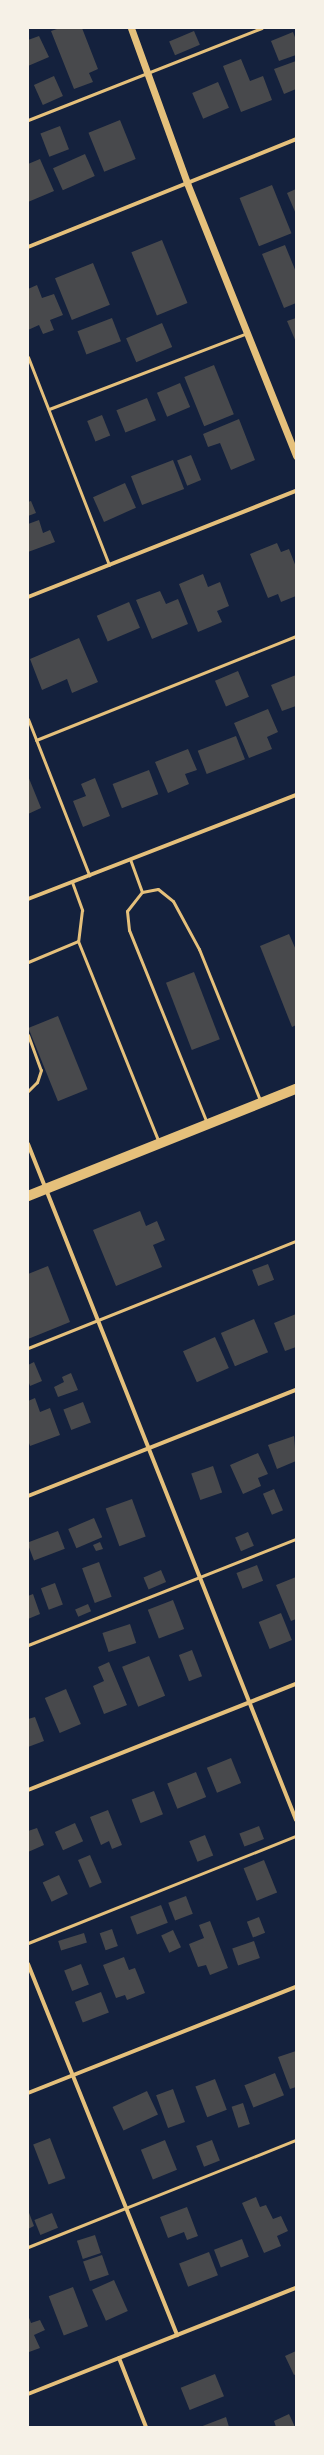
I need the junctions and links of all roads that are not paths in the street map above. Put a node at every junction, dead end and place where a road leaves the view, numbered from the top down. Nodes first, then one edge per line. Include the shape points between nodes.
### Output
1 (131, 28) edge
2 (260, 28) edge
3 (148, 73) junction
4 (28, 120) edge
5 (296, 139) edge
6 (187, 183) junction
7 (28, 247) edge
8 (247, 333) junction
9 (28, 357) edge
10 (49, 409) junction
11 (296, 456) edge
12 (296, 491) edge
13 (109, 565) junction
14 (28, 597) edge
15 (296, 636) edge
16 (28, 719) edge
17 (36, 740) junction
18 (296, 795) edge
19 (130, 859) junction
20 (89, 875) junction
21 (72, 882) junction
22 (142, 892) junction
23 (28, 899) edge
24 (78, 941) junction
25 (28, 962) edge
26 (28, 1034) edge
27 (296, 1089) edge
28 (28, 1090) edge
29 (261, 1103) junction
30 (207, 1124) junction
31 (160, 1143) junction
32 (28, 1144) edge
33 (46, 1189) junction
34 (28, 1196) edge
35 (296, 1241) edge
36 (98, 1320) junction
37 (28, 1348) edge
38 (296, 1390) edge
39 (148, 1448) junction
40 (28, 1496) edge
41 (296, 1539) edge
42 (200, 1577) junction
43 (28, 1645) edge
44 (296, 1684) edge
45 (249, 1702) junction
46 (28, 1790) edge
47 (296, 1820) edge
48 (296, 1836) edge
49 (28, 1943) edge
50 (28, 1964) edge
51 (296, 1986) edge
52 (73, 2075) junction
53 (28, 2093) edge
54 (296, 2140) edge
55 (126, 2208) junction
56 (28, 2247) edge
57 (296, 2288) edge
58 (177, 2335) junction
59 (119, 2358) junction
60 (28, 2394) edge
61 (146, 2427) edge

1 - 3 street
2 - 3 lane
3 - 4 lane
3 - 6 street
5 - 6 street
6 - 7 street
6 - 8 street
8 - 10 lane
8 - 11 street
9 - 10 lane
10 - 13 lane
12 - 13 street
13 - 14 street
15 - 17 lane
16 - 17 lane
17 - 20 lane
18 - 19 street
19 - 20 street
19 - 22 lane
20 - 21 street
21 - 23 street
21 - 24 lane via 82,910
22 - 29 lane via 158,889 173,901 199,949
22 - 30 lane via 127,911 129,930
24 - 25 lane
24 - 31 lane
26 - 28 lane via 41,1070 37,1082
27 - 29 main road
29 - 30 main road
30 - 31 main road
31 - 33 main road
32 - 33 street
33 - 34 main road
33 - 36 street
35 - 36 lane
36 - 37 lane
36 - 39 street
38 - 39 street
39 - 40 street
39 - 42 street
41 - 42 lane
42 - 43 lane
42 - 45 street
44 - 45 street
45 - 46 street
45 - 47 street
48 - 49 lane
50 - 52 street
51 - 52 street
52 - 53 street
52 - 55 street
54 - 55 lane
55 - 56 lane
55 - 58 street
57 - 58 street
58 - 59 street
59 - 60 street
59 - 61 street

